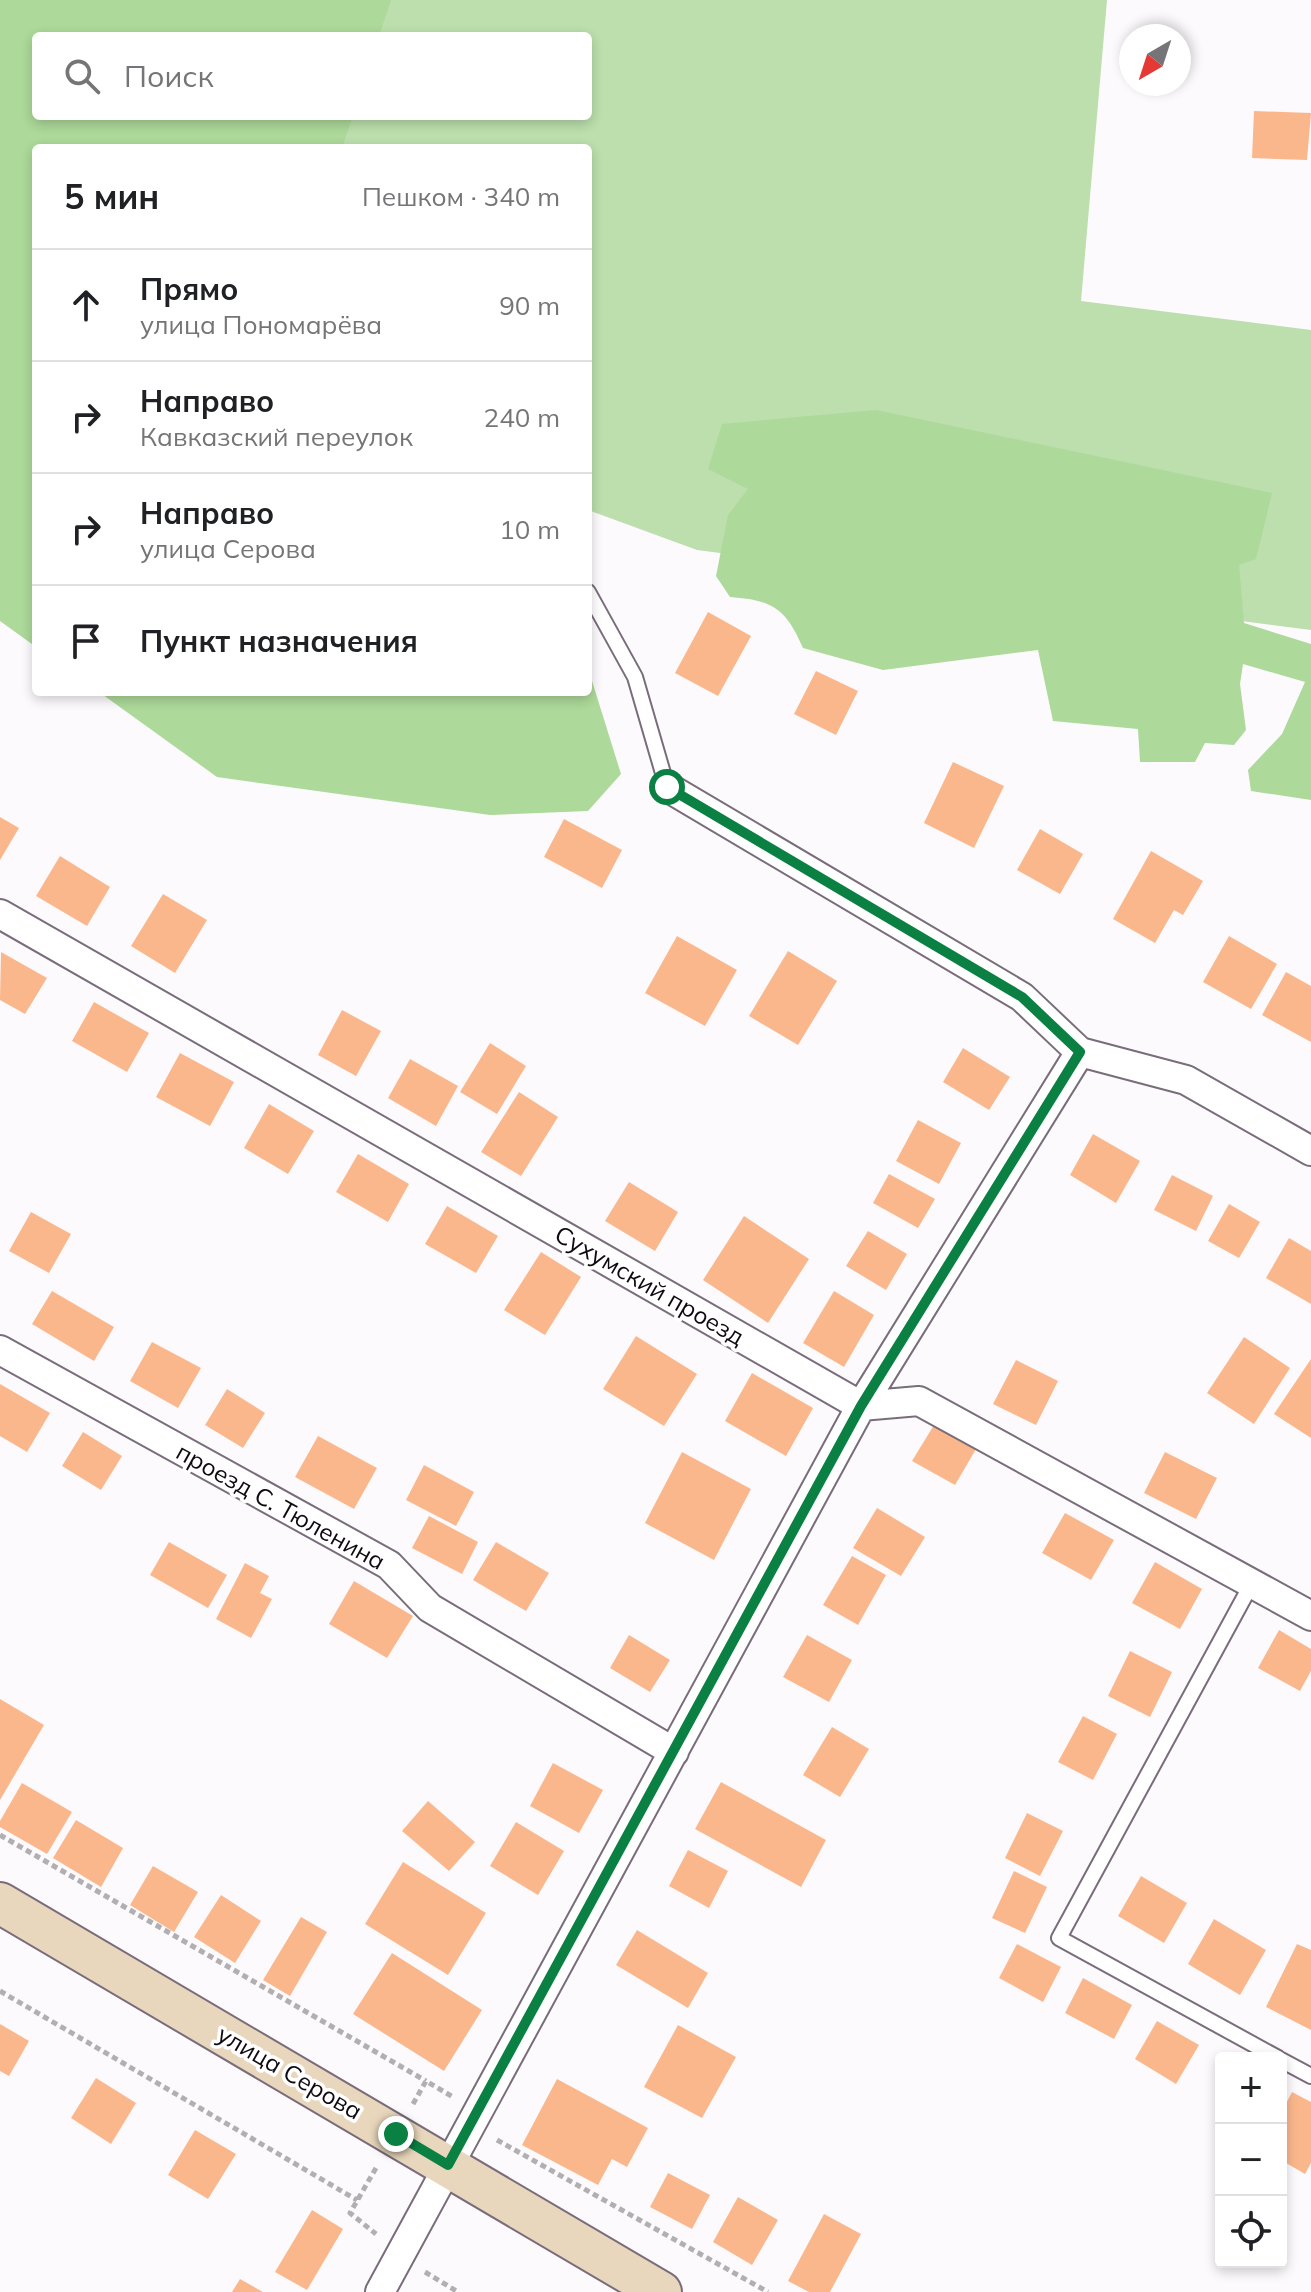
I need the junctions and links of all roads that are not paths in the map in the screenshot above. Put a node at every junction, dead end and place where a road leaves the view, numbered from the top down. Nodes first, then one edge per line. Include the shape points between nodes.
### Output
1 (592, 599) edge
2 (667, 787) joint
3 (0, 914) edge
4 (1080, 1052) junction
5 (1311, 1151) edge
6 (0, 1350) edge
7 (861, 1406) junction
8 (1252, 1583) junction
9 (1311, 1616) edge
10 (674, 1752) junction
11 (0, 1903) edge
12 (1267, 2052) edge
13 (1287, 2063) edge
14 (1311, 2076) edge
15 (448, 2165) junction
16 (380, 2292) edge
17 (661, 2292) edge

1 - 2 lane via 635,677
2 - 4 street via 1022,997
3 - 7 street, Сухумский проезд
4 - 5 street via 1186,1080
4 - 7 street
6 - 10 street, проезд С. Тюленина via 389,1565 430,1608
7 - 8 street via 919,1401
7 - 10 street
8 - 9 street
8 - 12 lane via 1059,1938
10 - 15 street
11 - 15 main road, улица Серова
13 - 14 lane
15 - 16 street
15 - 17 main road, улица Серова

